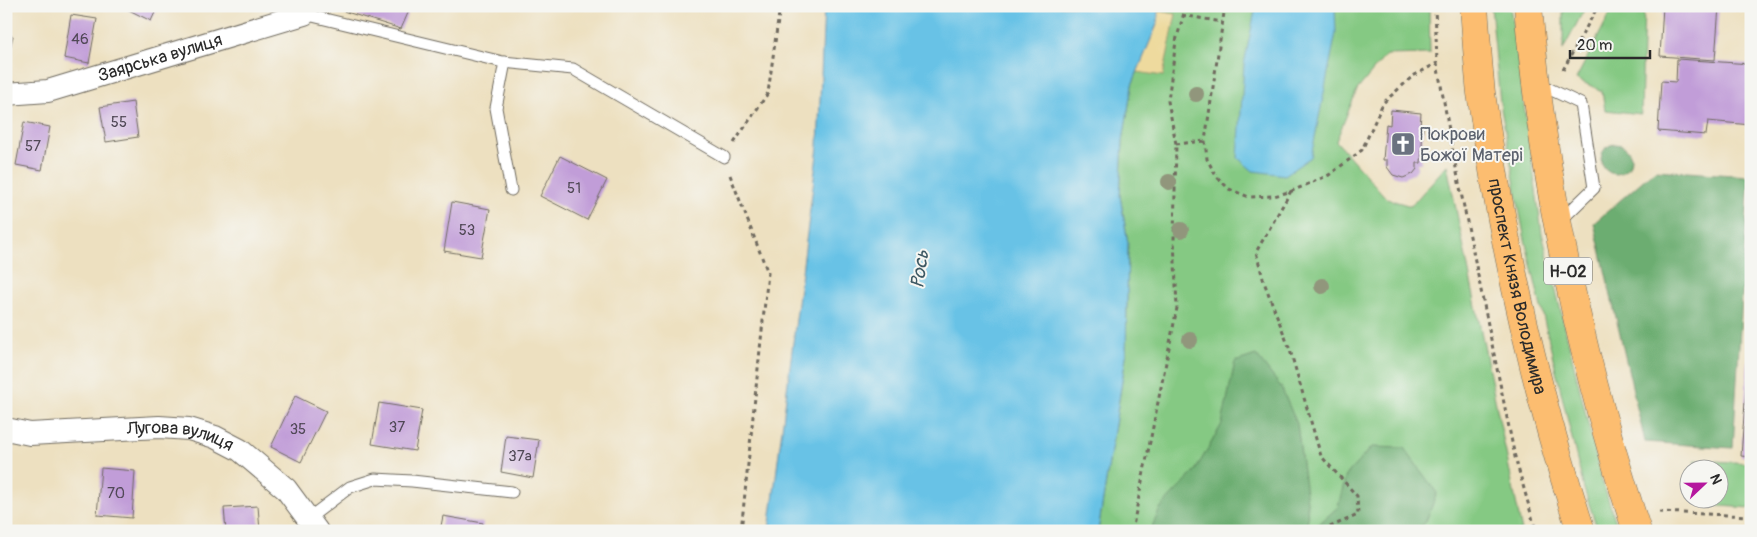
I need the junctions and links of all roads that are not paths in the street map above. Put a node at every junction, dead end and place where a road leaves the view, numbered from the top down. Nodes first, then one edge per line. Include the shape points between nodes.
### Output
1 (1474, 6) edge
2 (1528, 6) edge
3 (305, 10) edge
4 (505, 62) junction
5 (1535, 83) junction
6 (6, 94) edge
7 (724, 157) road end
8 (511, 190) dead end
9 (1557, 224) junction
10 (6, 429) edge
11 (512, 492) dead end
12 (313, 524) edge
13 (1581, 531) edge
14 (1637, 531) edge

1 - 13 main road, проспект Князя Володимира via 1481,91 1501,217 1531,354
2 - 5 main road, Н-02
3 - 4 lane
3 - 6 street, Заярська вулиця via 48,91
4 - 7 lane via 573,69
4 - 8 lane via 496,108
5 - 9 main road, Н-02
5 - 9 lane via 1581,104 1594,188
9 - 14 main road, Н-02 via 1606,427
10 - 12 street, Лугова вулиця via 30,434 159,427 189,429 215,436 240,450 286,489
11 - 12 lane via 375,480 350,487

